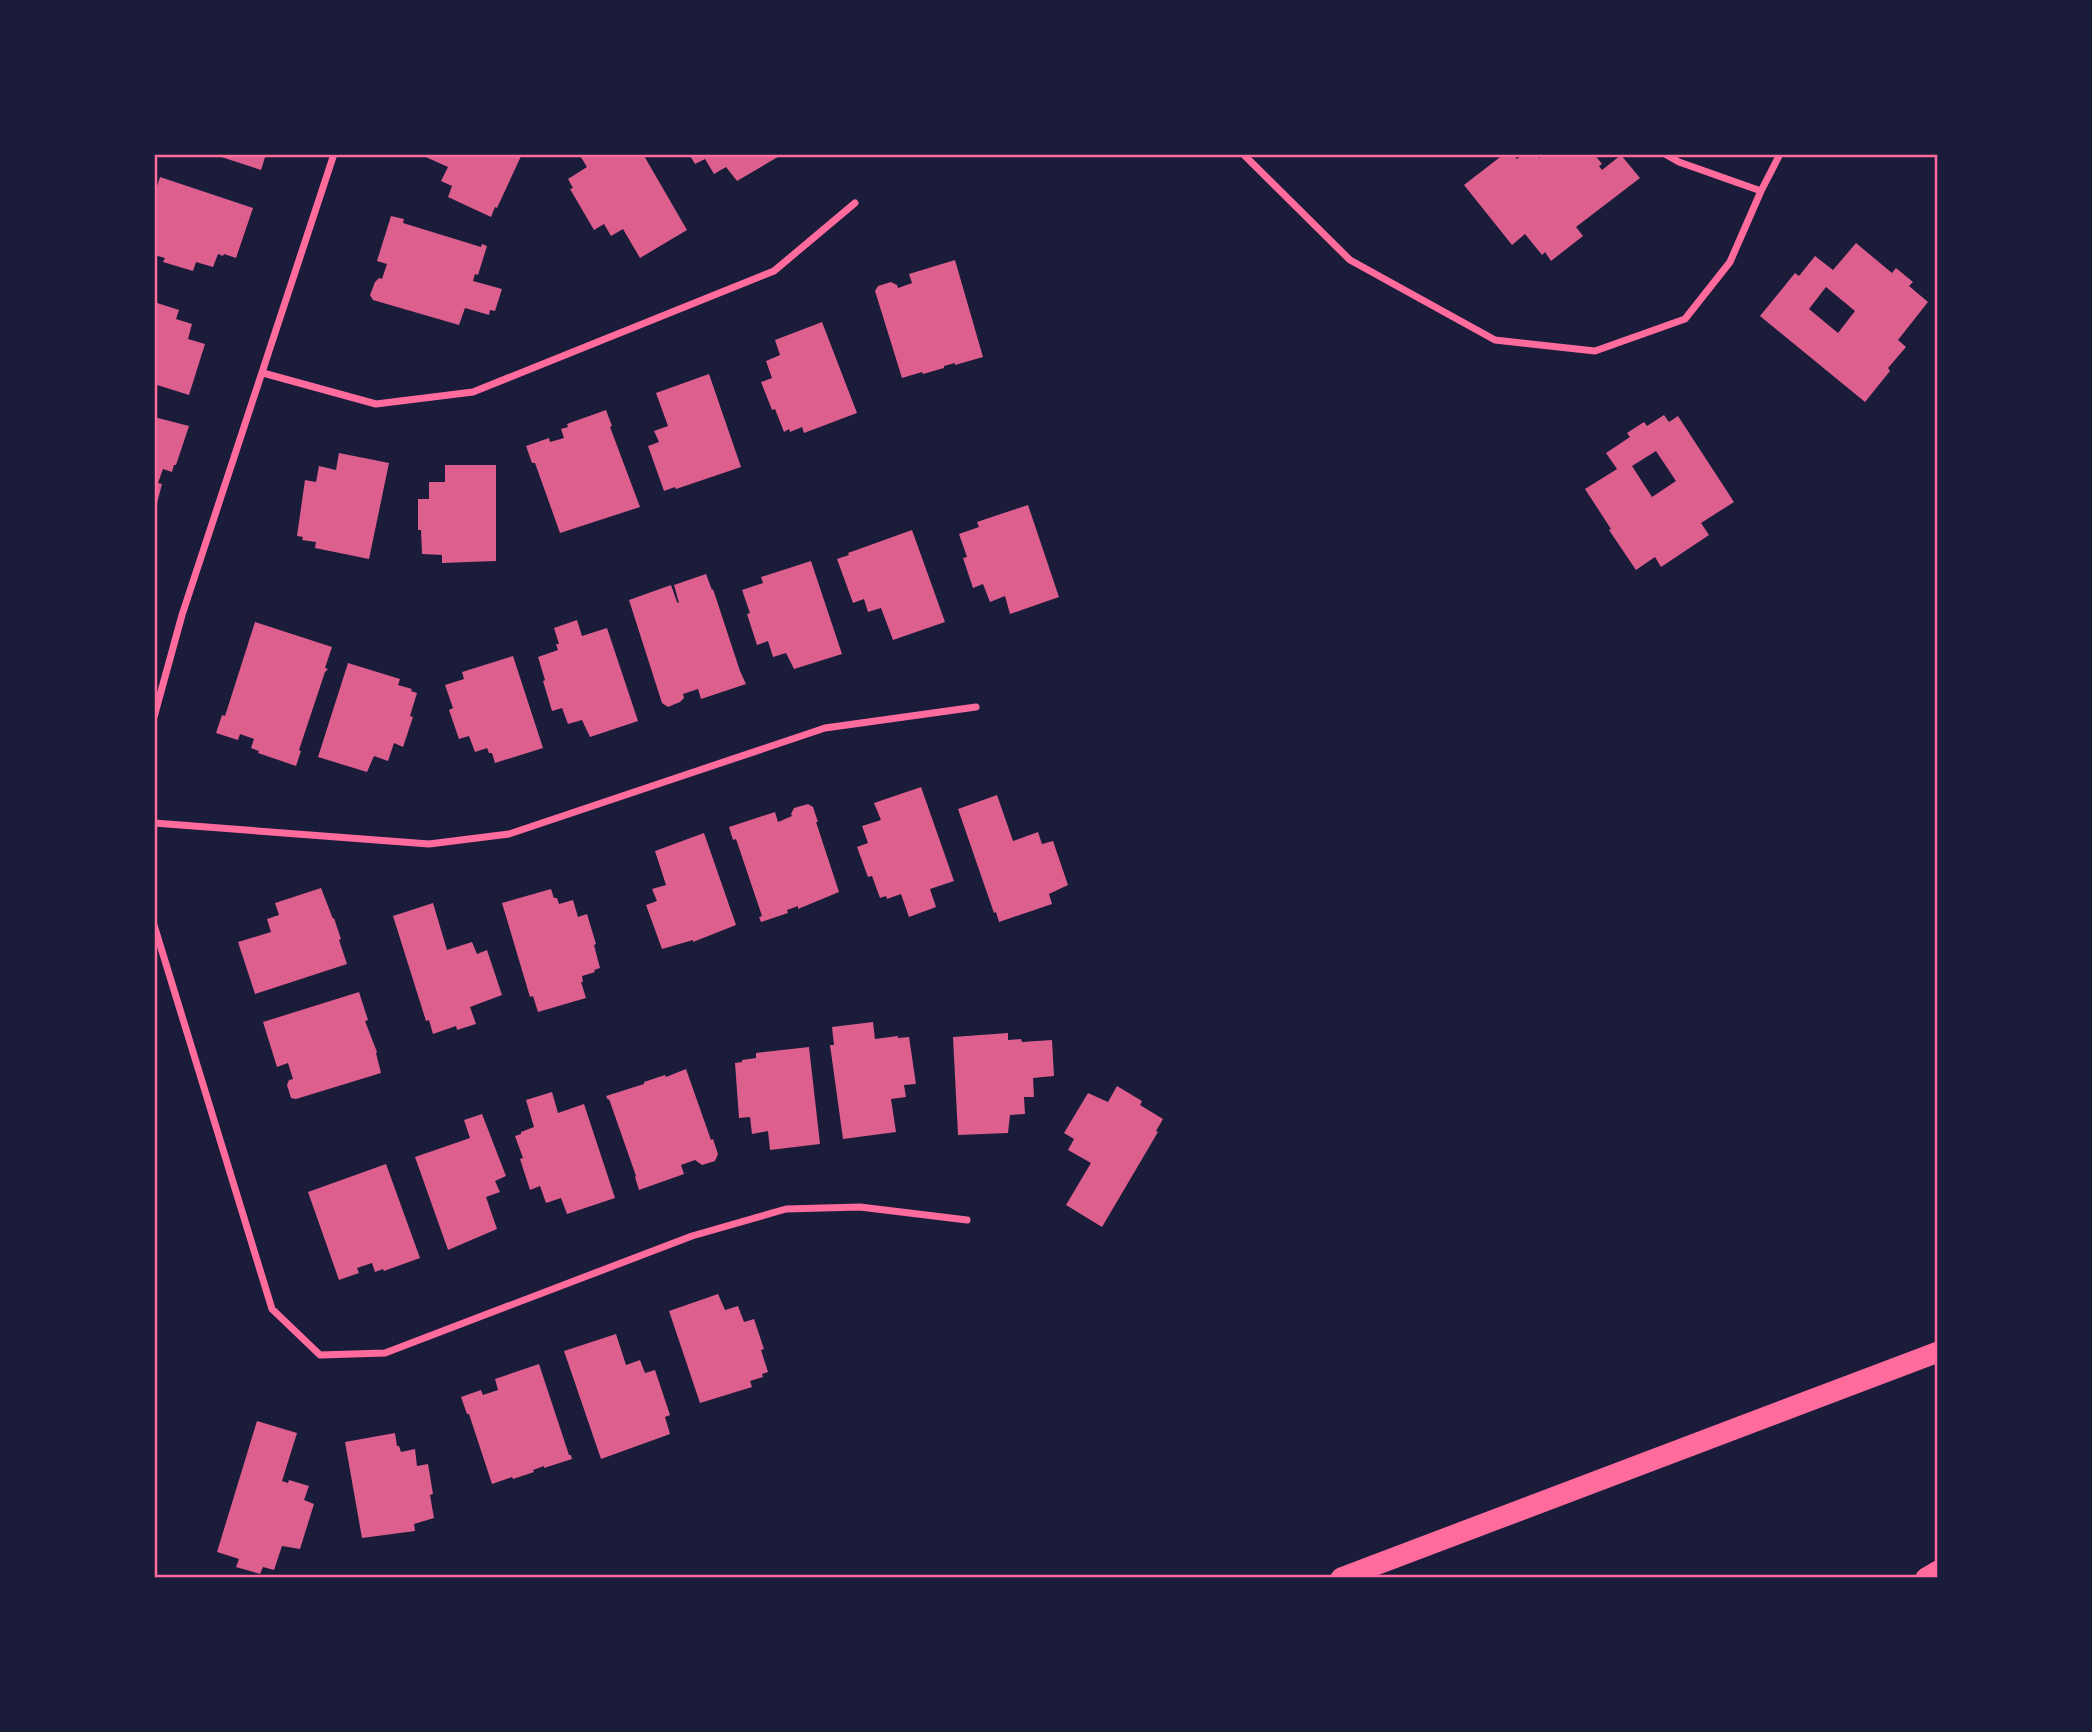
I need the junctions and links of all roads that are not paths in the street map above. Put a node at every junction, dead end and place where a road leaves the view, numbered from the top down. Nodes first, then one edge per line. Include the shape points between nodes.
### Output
1 (334, 154) edge
2 (1243, 154) edge
3 (1665, 154) edge
4 (1780, 154) edge
5 (1761, 191) junction
6 (855, 203) dead end
7 (263, 373) junction
8 (976, 707) dead end
9 (154, 717) edge
10 (154, 823) edge
11 (154, 925) edge
12 (967, 1220) dead end
13 (1938, 1352) edge
14 (1938, 1571) edge
15 (1341, 1578) edge
16 (1926, 1578) edge

1 - 7 street
2 - 5 street via 1350,260 1495,340 1595,351 1685,319 1730,262
3 - 5 street
4 - 5 street
6 - 7 street via 774,271 473,392 376,404
7 - 9 street
8 - 10 street via 825,728 509,834 429,844
11 - 12 street via 272,1308 320,1354 385,1353 692,1236 786,1209 860,1207
13 - 15 highway
14 - 16 highway

